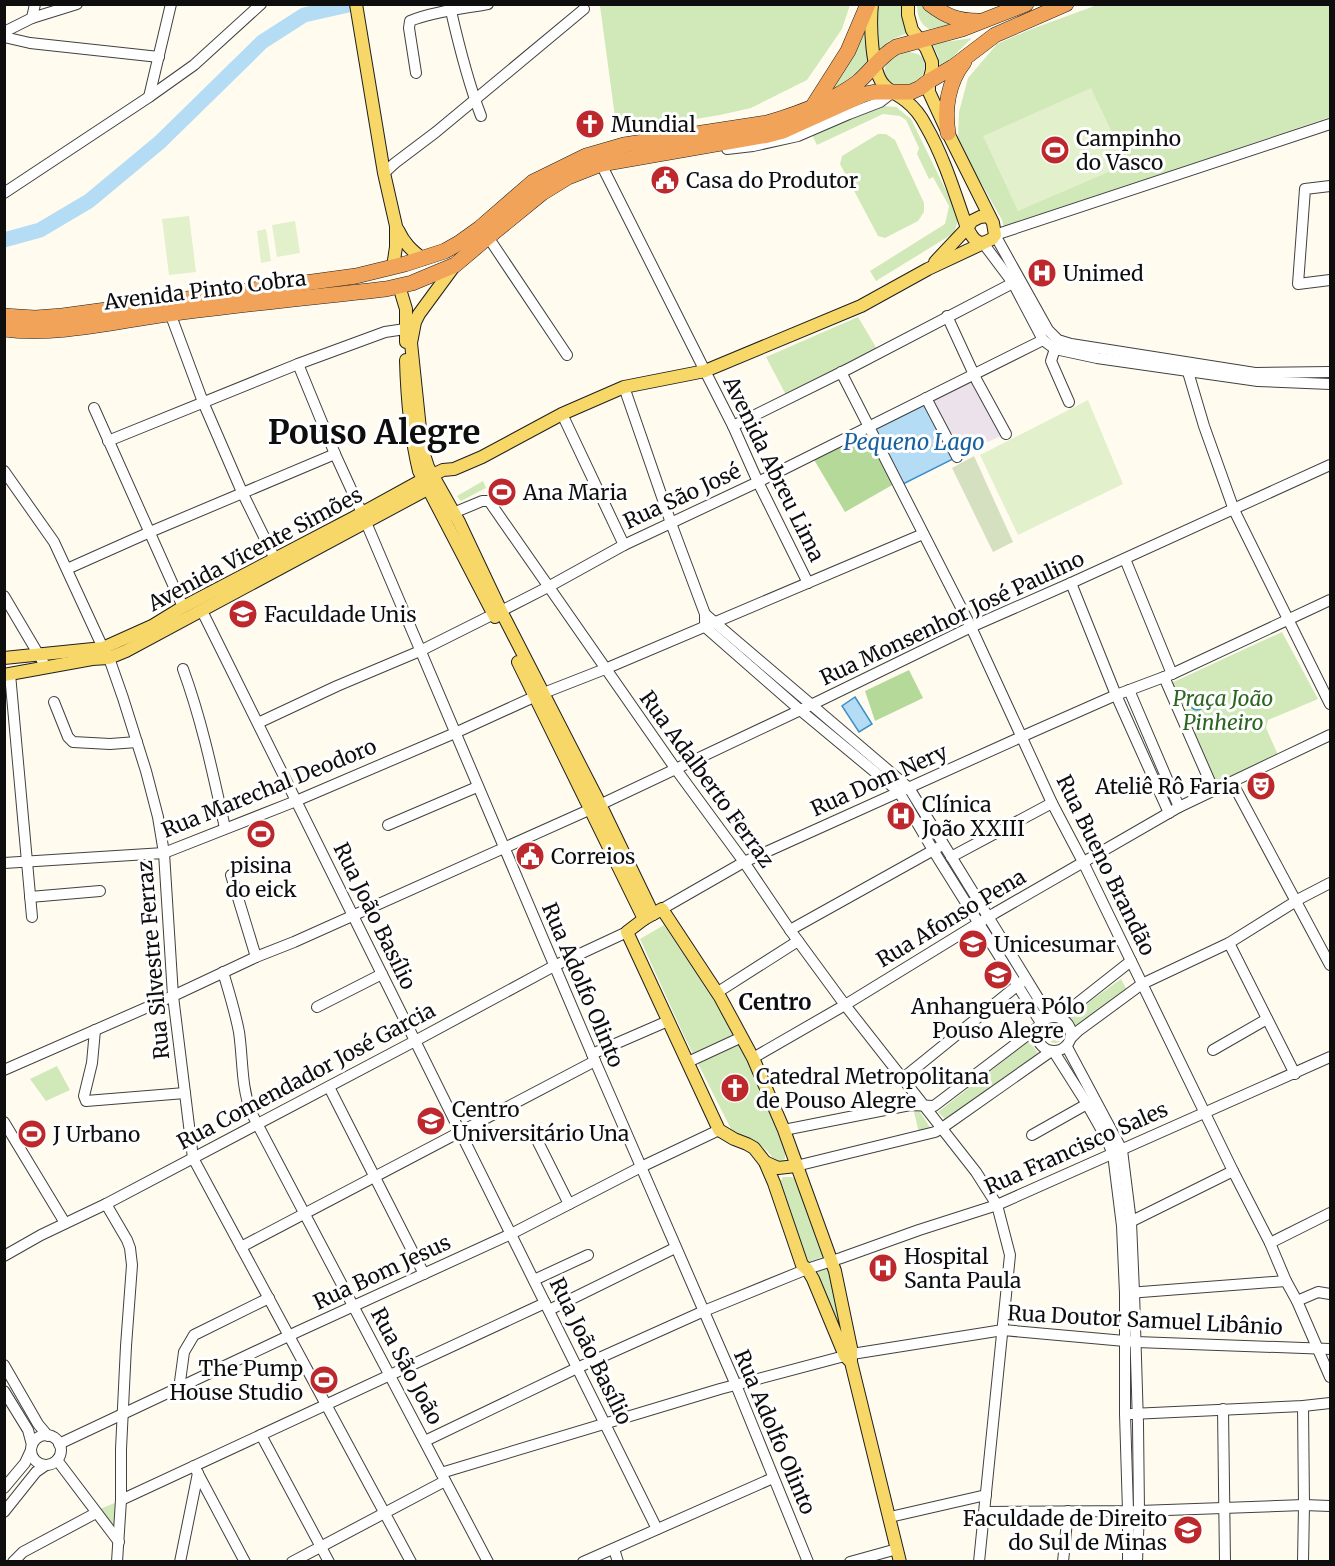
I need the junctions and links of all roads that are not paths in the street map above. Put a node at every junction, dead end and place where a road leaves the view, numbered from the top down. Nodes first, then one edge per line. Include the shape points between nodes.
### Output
1 (34, 4) edge
2 (77, 4) edge
3 (171, 4) edge
4 (261, 4) edge
5 (356, 4) edge
6 (488, 4) edge
7 (870, 4) edge
8 (908, 4) edge
9 (930, 4) edge
10 (1026, 4) edge
11 (1066, 4) edge
12 (584, 9) dead end
13 (451, 11) junction
14 (32, 18) junction
15 (987, 21) junction
16 (4, 32) edge
17 (4, 37) edge
18 (919, 40) junction
19 (972, 52) junction
20 (159, 57) junction
21 (878, 71) junction
22 (417, 73) dead end
23 (929, 81) junction
24 (893, 92) junction
25 (149, 97) junction
26 (475, 99) junction
27 (813, 106) junction
28 (481, 116) dead end
29 (1330, 124) edge
30 (948, 133) junction
31 (601, 164) junction
32 (384, 173) junction
33 (4, 179) edge
34 (1330, 186) edge
35 (526, 188) junction
36 (7, 191) edge
37 (542, 193) junction
38 (989, 216) junction
39 (396, 226) junction
40 (968, 228) junction
41 (995, 235) junction
42 (488, 237) junction
43 (983, 243) junction
44 (423, 259) junction
45 (399, 265) junction
46 (455, 265) junction
47 (929, 268) junction
48 (1330, 280) edge
49 (1013, 283) junction
50 (405, 285) junction
51 (254, 290) junction
52 (247, 305) junction
53 (170, 313) junction
54 (4, 316) edge
55 (947, 316) junction
56 (4, 329) edge
57 (409, 330) junction
58 (1043, 340) junction
59 (1055, 349) junction
60 (567, 355) dead end
61 (1171, 359) junction
62 (298, 364) junction
63 (705, 371) junction
64 (841, 372) junction
65 (1188, 372) junction
66 (1330, 372) edge
67 (974, 374) junction
68 (1301, 378) junction
69 (1330, 384) edge
70 (624, 387) junction
71 (926, 398) junction
72 (203, 402) junction
73 (1069, 402) dead end
74 (94, 408) dead end
75 (562, 414) junction
76 (733, 426) junction
77 (869, 426) junction
78 (1006, 434) dead end
79 (108, 441) junction
80 (335, 454) junction
81 (957, 457) dead end
82 (1330, 465) edge
83 (4, 471) edge
84 (431, 482) junction
85 (758, 482) junction
86 (242, 492) junction
87 (1234, 510) junction
88 (449, 515) junction
89 (364, 518) junction
90 (671, 523) junction
91 (150, 532) junction
92 (923, 534) junction
93 (624, 545) junction
94 (275, 559) junction
95 (1125, 559) junction
96 (67, 569) junction
97 (808, 583) junction
98 (1071, 583) junction
99 (548, 587) junction
100 (4, 596) edge
101 (1330, 600) edge
102 (183, 607) junction
103 (202, 611) junction
104 (497, 613) junction
105 (1288, 619) junction
106 (707, 621) junction
107 (971, 627) junction
108 (420, 651) junction
109 (106, 653) junction
110 (39, 654) junction
111 (4, 658) edge
112 (754, 664) junction
113 (45, 668) junction
114 (183, 669) dead end
115 (605, 669) junction
116 (8, 675) edge
117 (1168, 676) junction
118 (1129, 690) junction
119 (539, 694) junction
120 (1116, 695) junction
121 (54, 702) dead end
122 (1330, 704) edge
123 (812, 705) junction
124 (800, 710) junction
125 (258, 723) junction
126 (455, 733) junction
127 (1330, 735) edge
128 (1023, 736) junction
129 (137, 742) junction
130 (675, 768) junction
131 (1232, 782) junction
132 (477, 787) junction
133 (904, 790) junction
134 (1214, 791) junction
135 (296, 801) junction
136 (1053, 803) junction
137 (595, 806) junction
138 (1179, 807) junction
139 (1169, 813) junction
140 (388, 825) dead end
141 (225, 828) junction
142 (944, 845) junction
143 (503, 848) junction
144 (933, 850) junction
145 (164, 853) junction
146 (951, 857) junction
147 (27, 862) junction
148 (744, 862) junction
149 (1083, 862) junction
150 (4, 863) edge
151 (231, 875) dead end
152 (1330, 883) edge
153 (100, 891) dead end
154 (30, 897) junction
155 (1296, 902) junction
156 (653, 914) junction
157 (353, 915) junction
158 (32, 917) dead end
159 (984, 920) junction
160 (790, 930) junction
161 (627, 932) junction
162 (798, 941) junction
163 (1229, 943) junction
164 (256, 957) junction
165 (1329, 960) edge
166 (1131, 961) junction
167 (554, 966) junction
168 (223, 972) junction
169 (382, 974) junction
170 (1022, 982) junction
171 (1142, 984) junction
172 (717, 992) junction
173 (173, 996) junction
174 (845, 1005) junction
175 (317, 1007) dead end
176 (1054, 1017) junction
177 (1267, 1019) junction
178 (668, 1021) junction
179 (1040, 1025) junction
180 (95, 1030) junction
181 (742, 1037) junction
182 (415, 1041) junction
183 (1069, 1042) junction
184 (1213, 1050) dead end
185 (1052, 1052) junction
186 (1330, 1057) edge
187 (593, 1058) junction
188 (753, 1058) junction
189 (688, 1062) junction
190 (4, 1070) edge
191 (1295, 1074) junction
192 (902, 1079) junction
193 (329, 1087) junction
194 (185, 1094) junction
195 (1087, 1104) junction
196 (923, 1105) junction
197 (1206, 1113) junction
198 (4, 1122) edge
199 (258, 1124) junction
200 (942, 1128) junction
201 (719, 1130) junction
202 (784, 1130) junction
203 (460, 1132) junction
204 (1032, 1135) dead end
205 (538, 1142) dead end
206 (1118, 1152) junction
207 (193, 1158) junction
208 (765, 1162) junction
209 (642, 1167) junction
210 (798, 1171) junction
211 (1233, 1172) junction
212 (375, 1177) junction
213 (774, 1183) junction
214 (106, 1204) junction
215 (569, 1204) junction
216 (997, 1205) junction
217 (305, 1213) junction
218 (1330, 1213) edge
219 (65, 1223) junction
220 (1126, 1224) junction
221 (511, 1234) junction
222 (1270, 1242) junction
223 (241, 1247) junction
224 (675, 1248) junction
225 (588, 1255) dead end
226 (4, 1256) edge
227 (832, 1262) junction
228 (807, 1269) junction
229 (424, 1274) junction
230 (534, 1280) junction
231 (1286, 1281) junction
232 (1130, 1293) junction
233 (1330, 1294) edge
234 (269, 1298) junction
235 (1297, 1301) junction
236 (354, 1306) junction
237 (547, 1306) junction
238 (704, 1311) junction
239 (846, 1318) junction
240 (831, 1323) junction
241 (1003, 1330) junction
242 (289, 1336) junction
243 (1131, 1341) junction
244 (1318, 1348) junction
245 (1330, 1349) edge
246 (850, 1358) junction
247 (4, 1365) edge
248 (578, 1368) junction
249 (390, 1375) junction
250 (1330, 1377) edge
251 (736, 1385) junction
252 (179, 1389) junction
253 (4, 1391) edge
254 (1330, 1403) edge
255 (326, 1405) junction
256 (1303, 1406) junction
257 (1223, 1409) junction
258 (1125, 1414) junction
259 (1138, 1414) junction
260 (123, 1415) junction
261 (605, 1423) junction
262 (261, 1435) junction
263 (48, 1436) junction
264 (424, 1441) junction
265 (59, 1444) junction
266 (32, 1447) junction
267 (57, 1460) junction
268 (46, 1465) junction
269 (196, 1470) junction
270 (443, 1477) junction
271 (773, 1478) junction
272 (4, 1488) edge
273 (986, 1495) junction
274 (121, 1500) junction
275 (1304, 1505) junction
276 (1330, 1506) edge
277 (1225, 1508) junction
278 (1068, 1511) junction
279 (1134, 1511) junction
280 (4, 1512) edge
281 (985, 1512) junction
282 (96, 1513) junction
283 (385, 1513) junction
284 (890, 1517) junction
285 (657, 1528) junction
286 (119, 1542) junction
287 (321, 1546) junction
288 (614, 1549) junction
289 (895, 1550) edge
290 (13, 1562) edge
291 (117, 1562) edge
292 (180, 1562) edge
293 (245, 1562) edge
294 (292, 1562) edge
295 (328, 1562) edge
296 (411, 1562) edge
297 (488, 1562) edge
298 (583, 1562) edge
299 (618, 1562) edge
300 (808, 1562) edge
301 (850, 1562) edge
302 (900, 1562) edge
303 (979, 1562) edge
304 (1063, 1562) edge
305 (1128, 1562) edge
306 (1137, 1562) edge
307 (1225, 1562) edge
308 (1303, 1562) edge

1 - 14 street
2 - 14 street
3 - 20 street
4 - 25 street via 194,65
5 - 32 main road
6 - 13 street
7 - 21 main road
7 - 27 highway via 848,51
8 - 18 main road via 912,30
9 - 15 highway via 946,16
10 - 15 highway
11 - 19 highway via 995,35
12 - 26 street
13 - 22 street via 409,23
13 - 26 street
14 - 16 street
15 - 18 highway
17 - 20 street
18 - 21 highway via 888,51
18 - 23 main road via 931,57
19 - 23 highway
19 - 30 highway via 954,76 946,118
20 - 25 street
21 - 24 main road via 884,85
21 - 27 highway, Avenida Pinto Cobra
23 - 24 highway via 911,92
23 - 30 main road via 929,92
24 - 31 highway, Avenida Pinto Cobra via 865,94 768,135
24 - 40 main road via 918,112 928,128
25 - 36 street
26 - 28 street
26 - 32 street
27 - 35 highway, Avenida Pinto Cobra via 767,123 608,149 562,167
29 - 41 street
30 - 38 main road
31 - 37 highway, Avenida Pinto Cobra
31 - 63 street, Avenida Abreu Lima
32 - 39 main road
33 - 36 street
34 - 48 street via 1305,189 1298,284
35 - 37 highway via 546,180 548,185
35 - 44 highway, Avenida Pinto Cobra via 459,243
37 - 42 highway, Avenida Pinto Cobra
38 - 40 main road via 972,221
38 - 41 main road
39 - 44 main road via 411,250
39 - 45 main road
40 - 43 main road via 973,239
40 - 47 main road
41 - 43 main road
41 - 61 street via 1048,330 1058,340
42 - 46 highway, Avenida Pinto Cobra
42 - 60 street
43 - 47 main road
43 - 49 street
44 - 45 highway, Avenida Pinto Cobra
45 - 51 highway, Avenida Pinto Cobra via 356,276
46 - 50 highway, Avenida Pinto Cobra
46 - 57 main road
47 - 63 main road, Avenida Vicente Simões via 861,306
49 - 55 street
49 - 58 street
50 - 52 highway, Avenida Pinto Cobra
50 - 57 main road
51 - 52 highway via 247,296
51 - 54 highway, Avenida Pinto Cobra via 62,316
52 - 53 highway, Avenida Pinto Cobra
53 - 56 highway, Avenida Pinto Cobra via 71,328
53 - 72 street
55 - 64 street
55 - 67 street
57 - 62 street via 385,332
57 - 84 main road via 407,401 419,471
58 - 59 street
58 - 67 street, Rua São José
59 - 65 street
59 - 73 street via 1052,361
61 - 65 street
61 - 68 street
62 - 72 street
62 - 80 street, Rua Adolfo Olinto
63 - 70 main road, Avenida Vicente Simões
63 - 76 street, Avenida Abreu Lima
64 - 76 street
64 - 77 street, Rua Bueno Brandão
65 - 68 street via 1258,381
65 - 87 street
66 - 68 street
67 - 71 street, Rua São José
67 - 78 street
68 - 69 street
70 - 75 main road, Avenida Vicente Simões
70 - 90 street
71 - 77 street, Rua São José
71 - 81 street
72 - 79 street
72 - 86 street
74 - 79 street
75 - 84 main road, Avenida Vicente Simões via 482,457 443,470
75 - 93 street
76 - 85 street, Avenida Abreu Lima
77 - 85 street, Rua São José
77 - 92 street, Rua Bueno Brandão
79 - 91 street
80 - 86 street
80 - 89 street, Rua Adolfo Olinto
82 - 87 street, Rua Monsenhor José Paulino
83 - 96 street, Rua Silvestre Ferraz via 54,542
84 - 88 main road
84 - 89 main road, Avenida Vicente Simões
85 - 90 street, Rua São José
85 - 97 street, Avenida Abreu Lima
86 - 91 street
86 - 94 street
87 - 95 street, Rua Monsenhor José Paulino
87 - 105 street
88 - 99 street, Rua Adalberto Ferraz via 489,501
88 - 104 main road
89 - 94 main road, Avenida Vicente Simões
89 - 103 main road, Avenida Vicente Simões
89 - 108 street, Rua Adolfo Olinto
90 - 93 street, Rua São José
90 - 106 street
91 - 96 street
91 - 102 street
92 - 97 street, Rua Marechal Deodoro
92 - 107 street, Rua Bueno Brandão
93 - 99 street, Rua São José
94 - 102 main road, Avenida Vicente Simões
95 - 98 street, Rua Monsenhor José Paulino
95 - 117 street
96 - 109 street, Rua Silvestre Ferraz
97 - 106 street, Rua Marechal Deodoro
98 - 107 street, Rua Monsenhor José Paulino
98 - 120 street
99 - 104 street, Rua São José
99 - 115 street, Rua Adalberto Ferraz
100 - 110 street
101 - 105 street
102 - 109 main road, Avenida Vicente Simões
103 - 109 main road, Avenida Vicente Simões via 126,651
103 - 125 street, Rua João Basílio
104 - 108 street, Rua São José
104 - 119 main road
105 - 117 street
105 - 122 street
106 - 112 street
106 - 115 street, Rua Marechal Deodoro
107 - 123 street, Rua Monsenhor José Paulino
107 - 128 street, Rua Bueno Brandão
108 - 125 street, Rua São José
108 - 126 street, Rua Adolfo Olinto
109 - 110 main road, Avenida Vicente Simões
109 - 113 main road, Avenida Vicente Simões
109 - 129 street, Rua Silvestre Ferraz
110 - 111 main road, Avenida Vicente Simões
110 - 113 street
112 - 123 street
112 - 124 street
113 - 116 main road, Avenida Vicente Simões
114 - 141 street via 209,753
115 - 119 street, Rua Marechal Deodoro
115 - 130 street, Rua Adalberto Ferraz
116 - 147 street
117 - 118 street
117 - 134 street
118 - 120 street
118 - 138 street
119 - 126 street, Rua Marechal Deodoro
119 - 137 main road
120 - 128 street, Rua Dom Nery
120 - 139 street
121 - 129 street via 70,741
123 - 124 street, Rua Monsenhor José Paulino
123 - 133 street
124 - 130 street, Rua Monsenhor José Paulino
124 - 133 street
125 - 135 street, Rua João Basílio
126 - 132 street, Rua Adolfo Olinto
126 - 135 street, Rua Marechal Deodoro
127 - 131 street
128 - 133 street, Rua Dom Nery
128 - 136 street, Rua Bueno Brandão
129 - 145 street, Rua Silvestre Ferraz
130 - 137 street, Rua Monsenhor José Paulino
130 - 148 street, Rua Adalberto Ferraz
131 - 134 street
131 - 155 street
132 - 140 street
132 - 143 street, Rua Adolfo Olinto
133 - 142 street
133 - 144 street
133 - 148 street, Rua Dom Nery
134 - 138 street
135 - 141 street, Rua Marechal Deodoro
135 - 157 street, Rua João Basílio
136 - 146 street
136 - 149 street, Rua Bueno Brandão
137 - 143 street, Rua Monsenhor José Paulino
137 - 156 main road
138 - 139 street
139 - 149 street, Rua Afonso Pena
141 - 145 street, Rua Marechal Deodoro
142 - 144 street
142 - 146 street
143 - 157 street, Rua Monsenhor José Paulino
143 - 167 street, Rua Adolfo Olinto
144 - 159 street
144 - 160 street
145 - 147 street, Rua Marechal Deodoro
145 - 173 street, Rua Silvestre Ferraz
146 - 159 street
147 - 150 street, Rua Marechal Deodoro
147 - 154 street
148 - 156 street, Rua Dom Nery
148 - 160 street, Rua Adalberto Ferraz
149 - 159 street, Rua Afonso Pena
149 - 166 street, Rua Bueno Brandão
151 - 164 street
152 - 155 street
153 - 154 street
154 - 158 street
155 - 163 street
155 - 165 street
156 - 161 main road
156 - 172 main road
157 - 164 street, Rua Monsenhor José Paulino
157 - 169 street, Rua João Basílio
159 - 170 street
159 - 174 street, Rua Afonso Pena
160 - 162 street, Rua Adalberto Ferraz
161 - 167 street, Rua Comendador José Garcia
161 - 178 main road
162 - 172 street
162 - 174 street, Rua Adalberto Ferraz
163 - 171 street
163 - 177 street
164 - 168 street, Rua Monsenhor José Paulino
166 - 171 street, Rua Bueno Brandão
166 - 176 street via 1065,1013
167 - 182 street, Rua Comendador José Garcia
167 - 187 street, Rua Adolfo Olinto
168 - 173 street, Rua Monsenhor José Paulino
168 - 199 street, Rua São João via 239,1033 246,1100
169 - 175 street
169 - 182 street, Rua João Basílio
170 - 176 street
170 - 179 street
170 - 192 street
171 - 183 street via 1078,1030
171 - 197 street, Rua Bueno Brandão
172 - 181 main road
173 - 180 street, Rua Monsenhor José Paulino
173 - 194 street, Rua Silvestre Ferraz
174 - 188 street, Rua Afonso Pena
174 - 192 street, Rua Adalberto Ferraz
176 - 179 street
176 - 183 street via 1068,1024
177 - 184 street
177 - 191 street
178 - 187 street
178 - 189 main road
179 - 185 street via 1039,1042
179 - 196 street via 934,1106
180 - 190 street, Rua Monsenhor José Paulino
180 - 194 street via 84,1100
181 - 188 main road
181 - 189 street
182 - 193 street, Rua Comendador José Garcia
182 - 203 street, Rua João Basílio
183 - 185 street via 1061,1051
183 - 206 street
185 - 195 street
185 - 200 street
186 - 191 street, Rua Francisco Sales
187 - 203 street
187 - 209 street, Rua Adolfo Olinto
188 - 202 main road
189 - 201 main road
191 - 197 street, Rua Francisco Sales
192 - 196 street, Rua Adalberto Ferraz
193 - 199 street, Rua Comendador José Garcia
193 - 212 street
194 - 207 street, Rua Silvestre Ferraz
195 - 204 street
195 - 206 street
196 - 200 street, Rua Adalberto Ferraz
196 - 202 street
197 - 206 street, Rua Francisco Sales
197 - 211 street, Rua Bueno Brandão
198 - 219 street
199 - 207 street, Rua Comendador José Garcia
199 - 217 street, Rua São João
200 - 210 street
200 - 216 street, Rua Adalberto Ferraz
201 - 208 main road via 747,1144
201 - 209 street, Rua Bom Jesus
202 - 210 main road
203 - 212 street
203 - 221 street, Rua João Basílio
205 - 215 street
206 - 216 street, Rua Francisco Sales
206 - 220 street
207 - 214 street, Rua Comendador José Garcia
207 - 223 street
208 - 210 main road
208 - 213 main road
209 - 215 street, Rua Bom Jesus
209 - 224 street, Rua Adolfo Olinto
210 - 213 main road via 780,1176
210 - 227 main road
211 - 220 street
211 - 222 street, Rua Bueno Brandão
212 - 217 street
212 - 229 street
213 - 228 main road via 802,1265
214 - 219 street, Rua Comendador José Garcia
214 - 260 street via 127,1240 132,1264
215 - 221 street, Rua Bom Jesus
216 - 227 street, Rua Francisco Sales
216 - 241 street, Rua Adalberto Ferraz via 1010,1254
217 - 223 street
217 - 236 street, Rua São João
218 - 222 street
219 - 226 street, Rua Comendador José Garcia
220 - 232 street
221 - 229 street, Rua Bom Jesus
221 - 230 street, Rua João Basílio
222 - 231 street, Rua Bueno Brandão
223 - 234 street
224 - 237 street
224 - 238 street, Rua Adolfo Olinto
225 - 230 street
227 - 228 street, Rua Francisco Sales
227 - 239 main road
228 - 238 street, Rua Francisco Sales
228 - 240 main road
229 - 236 street, Rua Bom Jesus
230 - 237 street, Rua João Basílio
231 - 232 street
231 - 235 street, Rua Bueno Brandão
232 - 243 street
233 - 235 street via 1318,1292
234 - 242 street
234 - 252 street via 194,1335 184,1352
235 - 244 street, Rua Bueno Brandão
236 - 242 street, Rua Bom Jesus
236 - 249 street, Rua São João
237 - 248 street, Rua João Basílio
237 - 249 street
238 - 248 street, Rua Francisco Sales
238 - 251 street, Rua Adolfo Olinto
239 - 240 main road
239 - 246 main road
240 - 246 main road
241 - 243 street, Rua Doutor Samuel Libânio
241 - 246 street, Rua Doutor Samuel Libânio
241 - 273 street, Rua Adalberto Ferraz
242 - 252 street, Rua Bom Jesus
242 - 255 street
243 - 244 street, Rua Doutor Samuel Libânio
243 - 258 street
243 - 259 street
244 - 245 street, Rua Doutor Samuel Libânio
244 - 250 street, Rua Bueno Brandão
246 - 251 street, Rua Doutor Samuel Libânio
246 - 284 main road
247 - 263 street
248 - 261 street, Rua João Basílio
248 - 264 street, Rua Francisco Sales
249 - 255 street
249 - 264 street, Rua São João
251 - 261 street, Rua Doutor Samuel Libânio
251 - 271 street, Rua Adolfo Olinto
252 - 260 street, Rua Bom Jesus
253 - 266 street via 27,1430
254 - 256 street
255 - 262 street
255 - 283 street
256 - 257 street
256 - 275 street
257 - 259 street
257 - 277 street
258 - 259 street
258 - 279 street
259 - 279 street
260 - 265 street, Rua Bom Jesus
260 - 274 street
261 - 270 street, Rua Doutor Samuel Libânio
261 - 285 street, Rua João Basílio
262 - 269 street
262 - 287 street
263 - 265 street
263 - 266 street via 38,1437
264 - 270 street, Rua São João
265 - 267 street
266 - 268 street via 34,1459
266 - 272 street via 25,1463
267 - 268 street
267 - 282 street
268 - 280 street
269 - 274 street
269 - 292 street
269 - 293 street
270 - 283 street, Rua Doutor Samuel Libânio
270 - 297 street, Rua São João
271 - 285 street
271 - 300 street, Rua Adolfo Olinto
273 - 281 street, Rua Adalberto Ferraz
273 - 284 street
274 - 286 street
275 - 276 street
275 - 277 street
275 - 308 street
277 - 279 street
277 - 307 street
278 - 279 street
278 - 281 street
278 - 304 street
279 - 305 street
279 - 306 street
281 - 303 street, Rua Adalberto Ferraz
282 - 286 street
282 - 290 street via 23,1552
283 - 287 street, Rua Doutor Samuel Libânio
283 - 296 street
284 - 289 main road
285 - 288 street
286 - 291 street
287 - 294 street, Rua Doutor Samuel Libânio
287 - 295 street
288 - 298 street
288 - 299 street
289 - 301 street
289 - 302 main road

